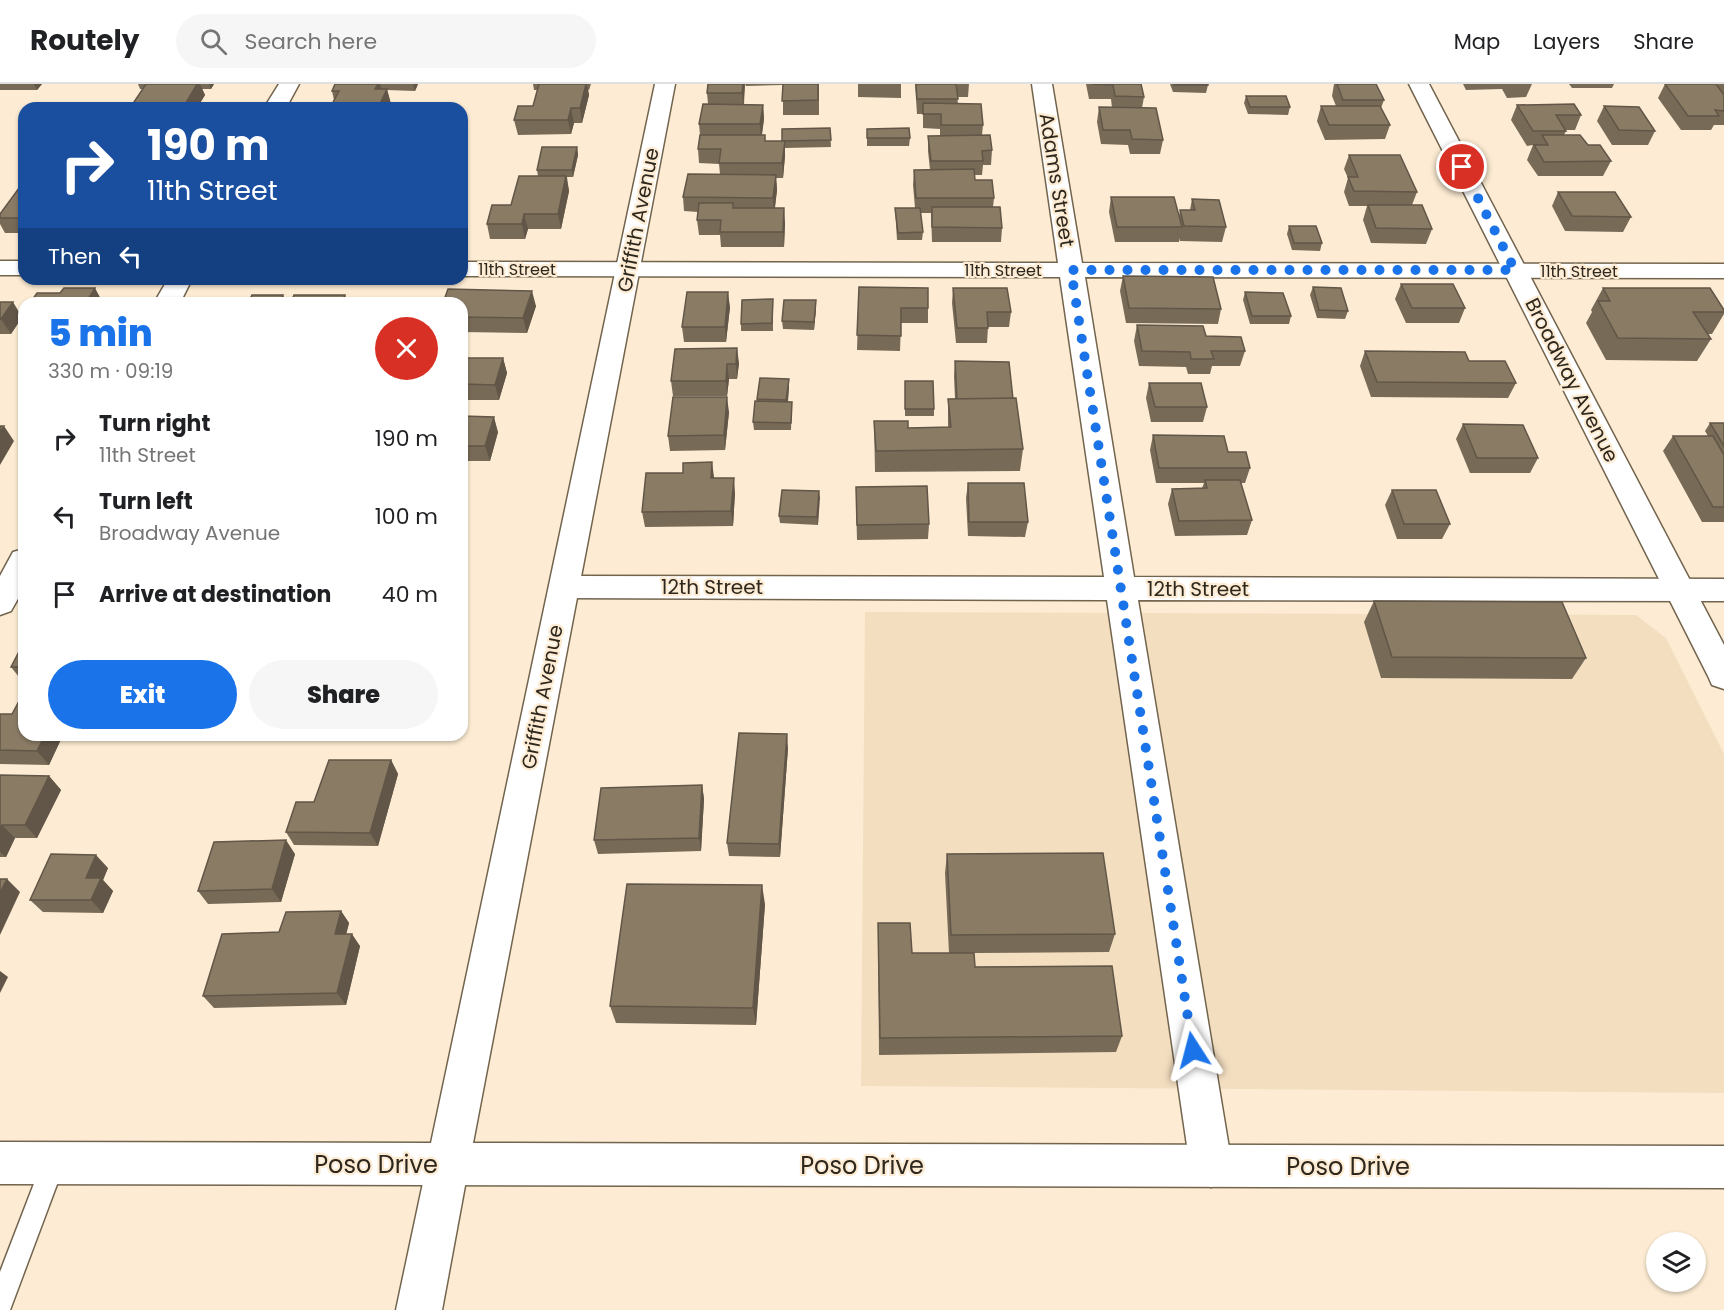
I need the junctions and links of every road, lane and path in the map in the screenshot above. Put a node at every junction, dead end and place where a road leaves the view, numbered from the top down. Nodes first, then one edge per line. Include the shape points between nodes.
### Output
1 (289, 84) edge
2 (665, 84) edge
3 (1042, 84) edge
4 (1419, 84) edge
5 (278, 102) edge
6 (0, 268) edge
7 (18, 268) edge
8 (468, 269) edge
9 (628, 269) junction
10 (1071, 270) junction
11 (1515, 270) junction
12 (1724, 271) edge
13 (18, 570) edge
14 (564, 587) junction
15 (1122, 589) junction
16 (1680, 590) junction
17 (1724, 590) edge
18 (1, 599) edge
19 (1724, 676) edge
20 (0, 1163) edge
21 (53, 1163) junction
22 (448, 1164) junction
23 (1211, 1166) junction
24 (1724, 1167) edge
25 (0, 1304) edge
26 (419, 1310) edge

1 - 5 street
2 - 9 street, Griffith Avenue
3 - 10 street, Adams Street
4 - 11 street, Broadway Avenue
6 - 7 street
8 - 9 street, 11th Street
9 - 10 street, 11th Street
9 - 14 street, Griffith Avenue
10 - 11 street, 11th Street
10 - 15 street, Adams Street
11 - 12 street, 11th Street
11 - 16 street, Broadway Avenue
13 - 18 street
14 - 15 street, 12th Street
14 - 22 street, Griffith Avenue
15 - 16 street, 12th Street
15 - 23 street, Adams Street
16 - 17 street, 12th Street
16 - 19 street, Broadway Avenue
20 - 21 street, Poso Drive
21 - 22 street, Poso Drive
21 - 25 lane
22 - 23 street, Poso Drive
22 - 26 street, Griffith Avenue
23 - 24 street, Poso Drive

